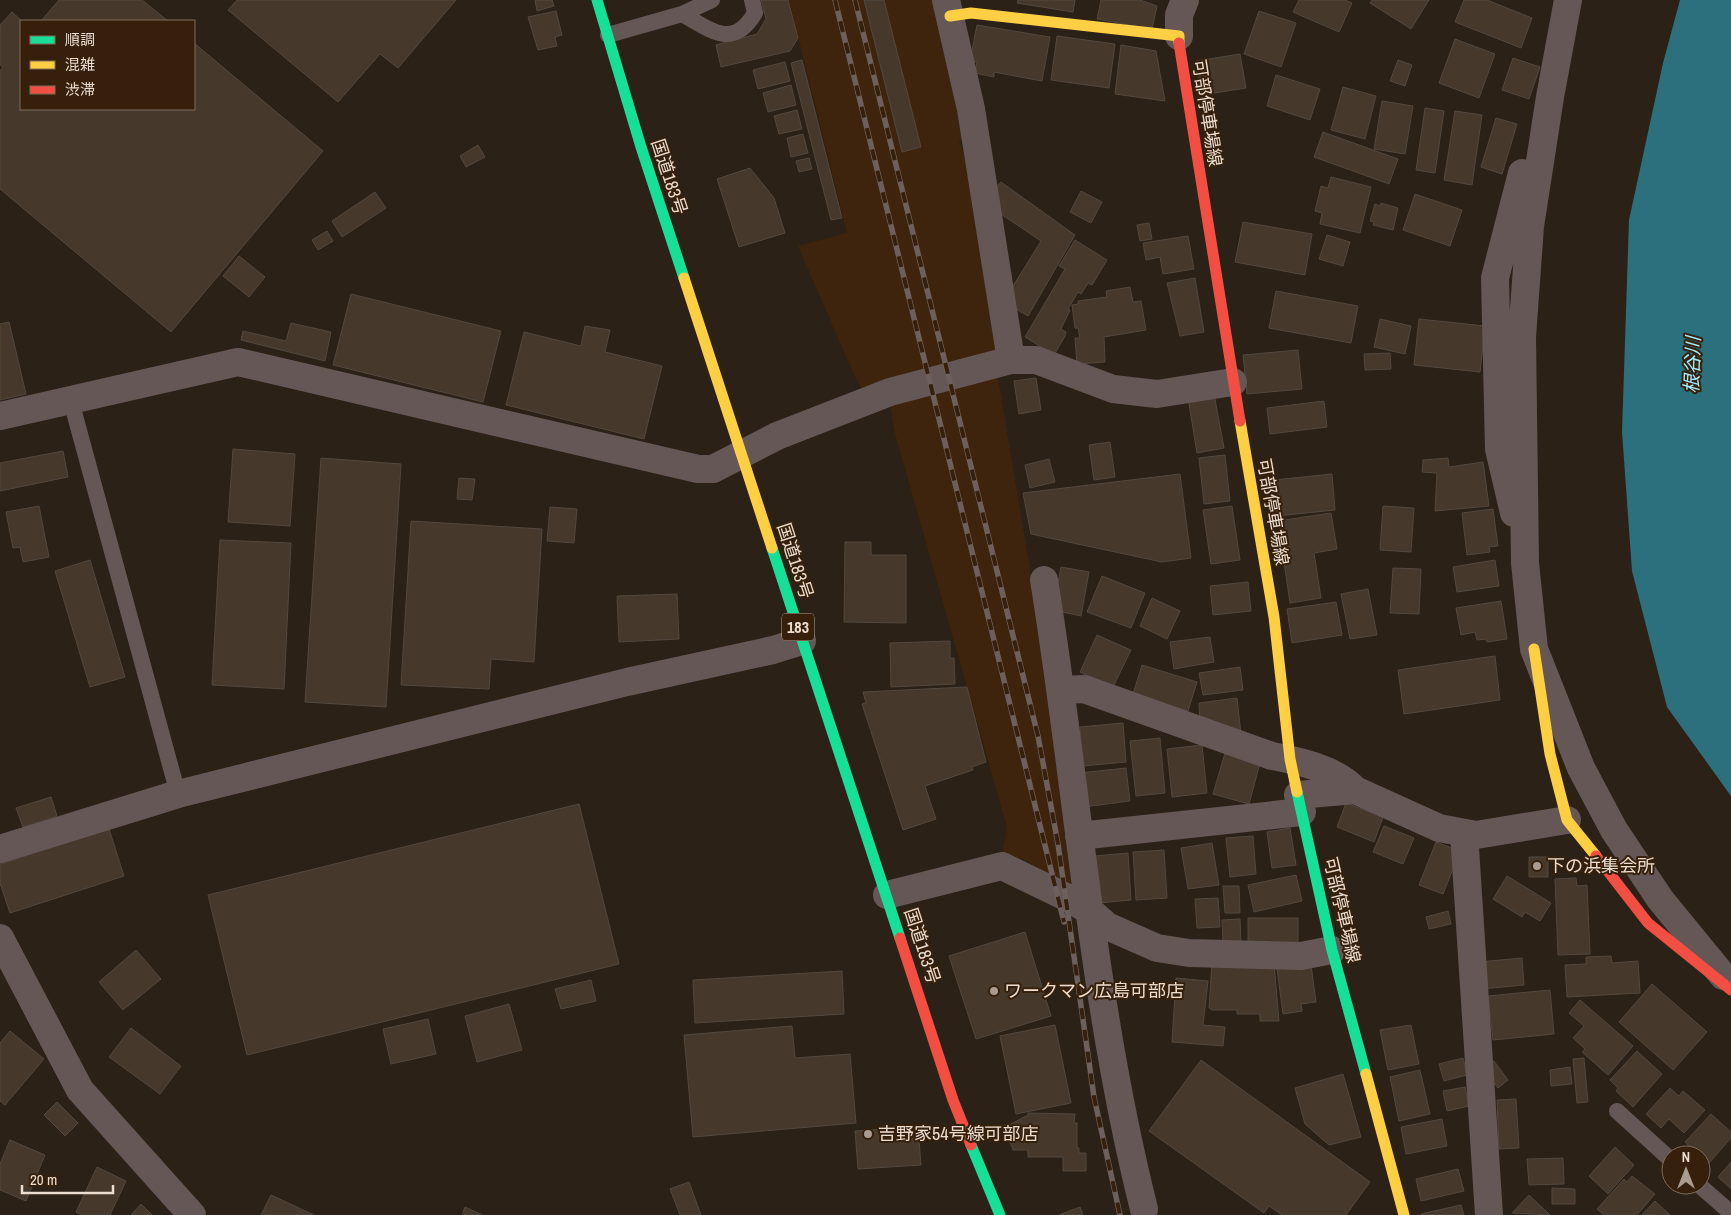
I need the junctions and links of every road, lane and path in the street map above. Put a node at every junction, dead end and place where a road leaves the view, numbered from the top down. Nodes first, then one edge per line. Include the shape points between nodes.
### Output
1 (597, 0) edge
2 (712, 0) edge
3 (752, 0) edge
4 (1186, 0) edge
5 (1568, 0) edge
6 (948, 8) edge
7 (682, 14) junction
8 (608, 35) junction
9 (1179, 36) junction
10 (1011, 360) junction
11 (1232, 382) junction
12 (70, 401) junction
13 (0, 416) edge
14 (742, 456) junction
15 (1044, 580) dead end
16 (802, 641) junction
17 (1534, 649) junction
18 (1062, 690) junction
19 (1290, 759) junction
20 (1355, 790) junction
21 (178, 794) junction
22 (1300, 804) junction
23 (1567, 820) junction
24 (1464, 833) junction
25 (1079, 836) junction
26 (0, 849) edge
27 (887, 895) junction
28 (1090, 911) junction
29 (0, 938) edge
30 (1332, 950) junction
31 (1731, 985) edge
32 (1731, 990) edge
33 (1617, 1111) dead end
34 (1661, 1151) edge
35 (1710, 1195) edge
36 (1144, 1209) dead end
37 (1731, 1213) edge
38 (192, 1215) edge
39 (1000, 1215) edge
40 (1404, 1215) edge
41 (1488, 1215) edge

1 - 8 main road, 国道183号 / 183
2 - 7 lane
3 - 7 lane via 755,13 747,27 732,34 716,33
4 - 9 street via 1179,15
5 - 17 street via 1530,226 1522,337 1525,563
6 - 9 main road
6 - 10 street via 971,110
7 - 8 lane
8 - 14 main road, 国道183号 / 183 via 641,147
9 - 11 main road, 可部停車場線
10 - 11 street via 1036,360 1113,389 1156,394
10 - 14 street via 890,392 777,436
11 - 19 main road, 可部停車場線 via 1274,617
12 - 13 street
12 - 14 street via 238,362 698,469 713,469
12 - 21 lane
14 - 16 main road, 国道183号 / 183
15 - 18 street
16 - 21 street
16 - 27 main road, 国道183号 / 183
17 - 23 main road via 1550,754
17 - 31 street via 1581,768 1614,830 1660,899
18 - 19 street via 1084,689 1272,756
18 - 25 street
19 - 20 street via 1345,779
19 - 22 main road, 可部停車場線
20 - 22 street
20 - 24 street via 1439,828
21 - 26 street
22 - 25 street
22 - 30 main road, 可部停車場線
23 - 24 street via 1476,835
23 - 32 main road via 1648,923
24 - 41 street
25 - 28 street
27 - 28 street via 1002,866
27 - 39 main road, 国道183号 / 183 via 953,1100
28 - 30 street via 1107,926 1165,949 1189,953 1301,956
28 - 36 street via 1124,1127
29 - 38 street via 80,1090
30 - 40 main road, 可部停車場線
33 - 34 lane
35 - 37 lane

